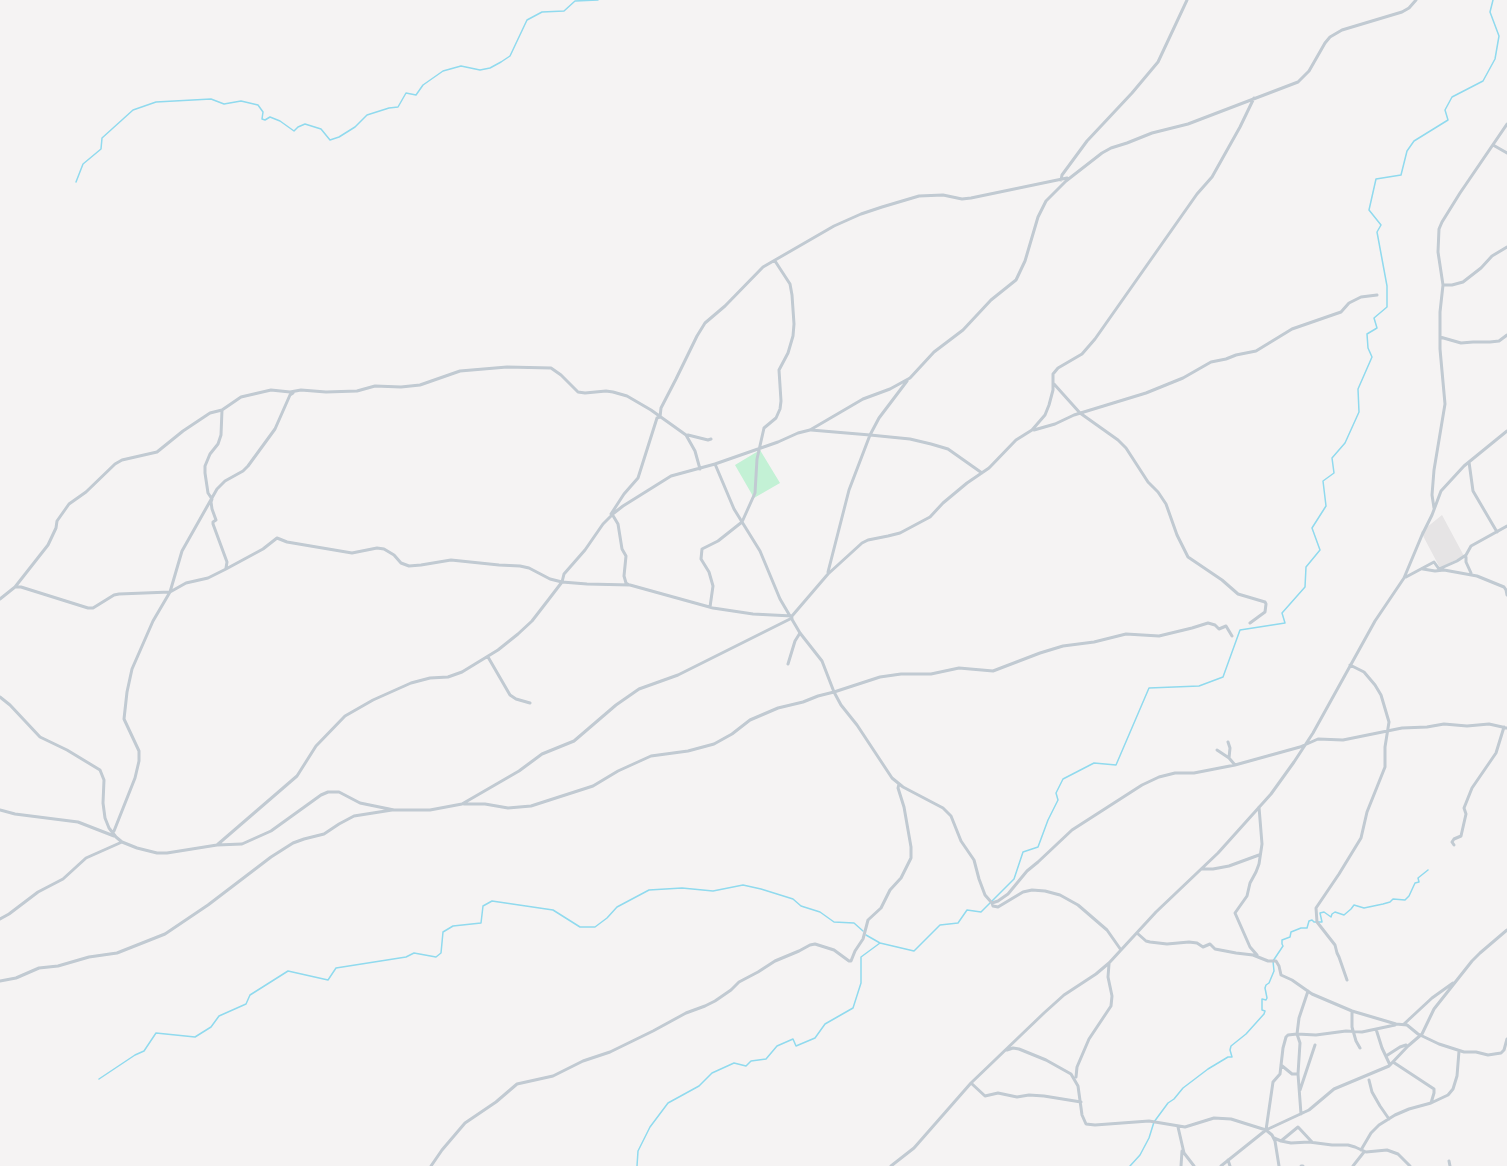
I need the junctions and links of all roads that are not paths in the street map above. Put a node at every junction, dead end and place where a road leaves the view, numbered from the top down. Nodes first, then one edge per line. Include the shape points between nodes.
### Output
1 (1187, 0) edge
2 (1416, 0) edge
3 (1254, 98) junction
4 (1507, 124) edge
5 (1493, 145) junction
6 (1507, 153) edge
7 (1072, 177) junction
8 (1061, 180) junction
9 (1507, 247) edge
10 (775, 261) junction
11 (1443, 285) junction
12 (1377, 295) dead end
13 (1507, 335) edge
14 (1440, 337) junction
15 (908, 380) junction
16 (1053, 383) junction
17 (294, 392) junction
18 (222, 410) junction
19 (1080, 413) junction
20 (660, 417) junction
21 (810, 430) junction
22 (1032, 430) junction
23 (1507, 431) edge
24 (686, 435) junction
25 (870, 435) junction
26 (711, 438) dead end
27 (760, 448) junction
28 (1469, 462) junction
29 (715, 464) junction
30 (700, 469) junction
31 (982, 473) junction
32 (212, 499) junction
33 (1434, 509) junction
34 (612, 514) junction
35 (607, 521) junction
36 (742, 522) junction
37 (1507, 526) edge
38 (1497, 532) junction
39 (1466, 555) junction
40 (226, 569) junction
41 (1422, 569) junction
42 (828, 574) junction
43 (1471, 574) junction
44 (1404, 578) junction
45 (562, 582) junction
46 (629, 585) junction
47 (15, 587) junction
48 (170, 592) junction
49 (1507, 595) edge
50 (0, 599) edge
51 (710, 607) junction
52 (792, 617) junction
53 (1250, 623) dead end
54 (800, 633) junction
55 (1232, 636) dead end
56 (488, 657) junction
57 (788, 664) dead end
58 (1350, 665) junction
59 (834, 692) junction
60 (0, 697) edge
61 (530, 703) dead end
62 (1506, 726) edge
63 (1388, 731) junction
64 (1228, 742) dead end
65 (1305, 745) junction
66 (1217, 750) dead end
67 (1229, 758) junction
68 (1235, 765) junction
69 (899, 784) junction
70 (462, 804) junction
71 (1259, 807) junction
72 (0, 810) edge
73 (394, 810) junction
74 (114, 832) junction
75 (116, 837) junction
76 (122, 842) junction
77 (217, 845) junction
78 (1454, 845) dead end
79 (1259, 855) junction
80 (1203, 868) junction
81 (992, 903) junction
82 (0, 919) edge
83 (1507, 930) edge
84 (1137, 933) junction
85 (1121, 950) junction
86 (1257, 956) junction
87 (1109, 963) junction
88 (1347, 980) dead end
89 (1457, 980) junction
90 (0, 981) edge
91 (1308, 991) junction
92 (1352, 1011) junction
93 (1396, 1024) junction
94 (1404, 1024) junction
95 (1376, 1029) junction
96 (1353, 1032) junction
97 (1297, 1034) junction
98 (1422, 1034) junction
99 (1507, 1039) edge
100 (1315, 1045) dead end
101 (1406, 1045) dead end
102 (1360, 1048) dead end
103 (1005, 1051) junction
104 (1459, 1051) junction
105 (1386, 1056) junction
106 (1391, 1064) junction
107 (1281, 1065) junction
108 (1298, 1074) junction
109 (1369, 1080) dead end
110 (1077, 1082) junction
111 (971, 1083) junction
112 (1299, 1092) junction
113 (1081, 1102) junction
114 (1431, 1103) junction
115 (1301, 1114) junction
116 (1389, 1119) junction
117 (1177, 1126) junction
118 (1266, 1130) junction
119 (1274, 1138) junction
120 (1281, 1142) junction
121 (1313, 1142) junction
122 (1183, 1149) junction
123 (1363, 1151) junction
124 (1228, 1160) junction
125 (1358, 1160) junction
126 (431, 1166) edge
127 (891, 1166) edge
128 (1181, 1166) edge
129 (1194, 1166) edge
130 (1221, 1166) edge
131 (1230, 1166) edge
132 (1279, 1166) edge
133 (1353, 1166) edge
134 (1359, 1166) edge
135 (1410, 1166) edge

1 - 8 street via 1158,62 1087,141
2 - 3 street via 1402,12 1334,34 1302,80
3 - 7 street via 1111,148
3 - 16 street via 1212,177 1095,339 1082,354 1055,370
4 - 5 street
5 - 6 street
5 - 11 street via 1441,225 1438,245
7 - 8 street
7 - 15 street via 1043,206 1016,280
8 - 10 street via 971,198 919,196 834,226
9 - 11 street via 1463,282
10 - 20 street via 760,269 701,329
10 - 27 street via 792,292 794,331 779,370 780,411 764,426
11 - 14 street
12 - 19 street via 1361,297 1341,312 1292,329 1256,351 1208,363 1172,383
13 - 14 street via 1499,341 1461,343
14 - 33 street via 1445,410 1434,470
15 - 21 street via 863,399
15 - 25 street
16 - 19 street
16 - 22 street via 1047,410
17 - 18 street via 255,393
17 - 20 street via 412,387 460,371 547,367 557,371 578,392 613,392
17 - 32 street via 275,429 248,466 222,483
18 - 32 street via 221,435 204,469
18 - 47 street via 192,424 157,452 123,460 110,468 66,508 48,545
19 - 22 street
19 - 53 street via 1126,448 1166,504 1188,557 1238,594 1265,602 1265,612
20 - 24 street
20 - 35 street via 637,480
21 - 25 street
21 - 27 street
22 - 31 street
23 - 28 street
24 - 26 street
24 - 30 street
25 - 31 street via 941,446
25 - 42 street via 849,490
27 - 29 street
27 - 36 street via 755,493
28 - 33 street via 1443,487
28 - 38 street via 1473,491
29 - 30 street
29 - 36 street
30 - 34 street via 666,479
31 - 42 street via 930,517 900,533 865,541
32 - 40 street via 216,520 213,524
32 - 48 street via 182,551
33 - 44 street
34 - 35 street
34 - 46 street via 626,556 624,576
35 - 45 street via 564,574
36 - 51 street via 702,549 701,559 713,585
36 - 52 street
37 - 38 street
38 - 39 street via 1471,546
39 - 41 street via 1439,569 1434,561
39 - 43 street
40 - 45 street via 277,538 352,553 384,549 409,566 451,560 520,566
40 - 48 street
41 - 43 street
41 - 44 street
42 - 52 street
43 - 49 street via 1504,587
44 - 58 street
45 - 46 street
45 - 56 street via 532,621
46 - 51 street
47 - 48 street via 88,608 119,594
47 - 50 street
48 - 74 street via 129,680 124,719 139,751 139,761
51 - 52 street
52 - 54 street
52 - 70 street via 678,675 639,689 574,741 542,754
54 - 57 street
54 - 59 street via 822,661
55 - 59 street via 1227,626 1219,629 1209,623 1159,636 1126,634 1044,651 993,671 959,668 899,674
56 - 61 street via 510,695
56 - 77 street via 456,675 411,683 345,716 316,746 297,776
58 - 63 street via 1364,672 1375,685 1387,714
58 - 65 street
59 - 69 street
59 - 70 street via 762,714 714,744 651,756 593,786 531,806
60 - 74 street via 40,737 100,770 105,818
62 - 63 street via 1444,724
62 - 78 street via 1496,753 1472,788 1464,808 1461,836 1454,839
63 - 65 street via 1343,740 1318,739
63 - 88 street via 1385,767 1361,838 1316,908 1317,922 1335,945
64 - 67 street
65 - 68 street
65 - 71 street
66 - 67 street
67 - 68 street
68 - 81 street via 1165,775 1142,785 1072,830 1023,874 1008,894
69 - 81 street via 951,816
69 - 126 street via 911,861 881,908 868,920 851,961 834,950 810,945 653,1032 553,1076 517,1084 465,1123
70 - 73 street via 430,810
71 - 79 street
71 - 80 street
72 - 75 street via 82,823
73 - 77 street via 328,792 271,831 242,844
73 - 90 street via 354,816 324,834 293,843 155,938 117,953 39,968
74 - 75 street
75 - 76 street
76 - 77 street via 161,853
76 - 82 street via 86,858 63,879
79 - 80 street via 1229,866
79 - 86 street via 1247,896 1235,913
80 - 84 street
81 - 85 street via 998,907 1032,890 1060,895 1107,930
83 - 89 street via 1480,952
84 - 85 street
84 - 86 street via 1148,942 1189,942 1203,947 1210,944 1215,949
85 - 87 street
86 - 91 street via 1277,962 1281,975
87 - 103 street via 1060,999
87 - 110 street via 1112,1000 1083,1052 1076,1071
89 - 94 street
89 - 98 street via 1430,1014
91 - 92 street
91 - 97 street
92 - 93 street
92 - 96 street
93 - 94 street
93 - 95 street
94 - 98 street
95 - 96 street
95 - 105 street
96 - 97 street
96 - 102 street
97 - 107 street via 1286,1037
97 - 108 street
98 - 104 street
98 - 106 street
99 - 104 street via 1503,1052 1497,1054
100 - 112 street
101 - 105 street
103 - 110 street via 1017,1048 1046,1060 1071,1074
103 - 111 street
104 - 114 street via 1453,1089
105 - 106 street
106 - 114 street via 1434,1089
106 - 115 street via 1334,1089
107 - 108 street
107 - 118 street via 1273,1082
108 - 112 street
109 - 116 street
110 - 113 street
111 - 113 street via 986,1096 998,1093
111 - 127 street via 914,1148
112 - 115 street
113 - 117 street via 1084,1121 1090,1125 1149,1121
114 - 116 street
115 - 118 street
116 - 123 street via 1371,1133
117 - 118 street via 1190,1127 1223,1118
117 - 122 street
118 - 119 street
118 - 124 street
119 - 120 street
119 - 132 street
120 - 121 street
120 - 121 street via 1298,1127
121 - 123 street via 1348,1145
122 - 128 street
122 - 129 street
123 - 125 street
123 - 135 street via 1390,1151
124 - 130 street
124 - 131 street
125 - 133 street
125 - 134 street

